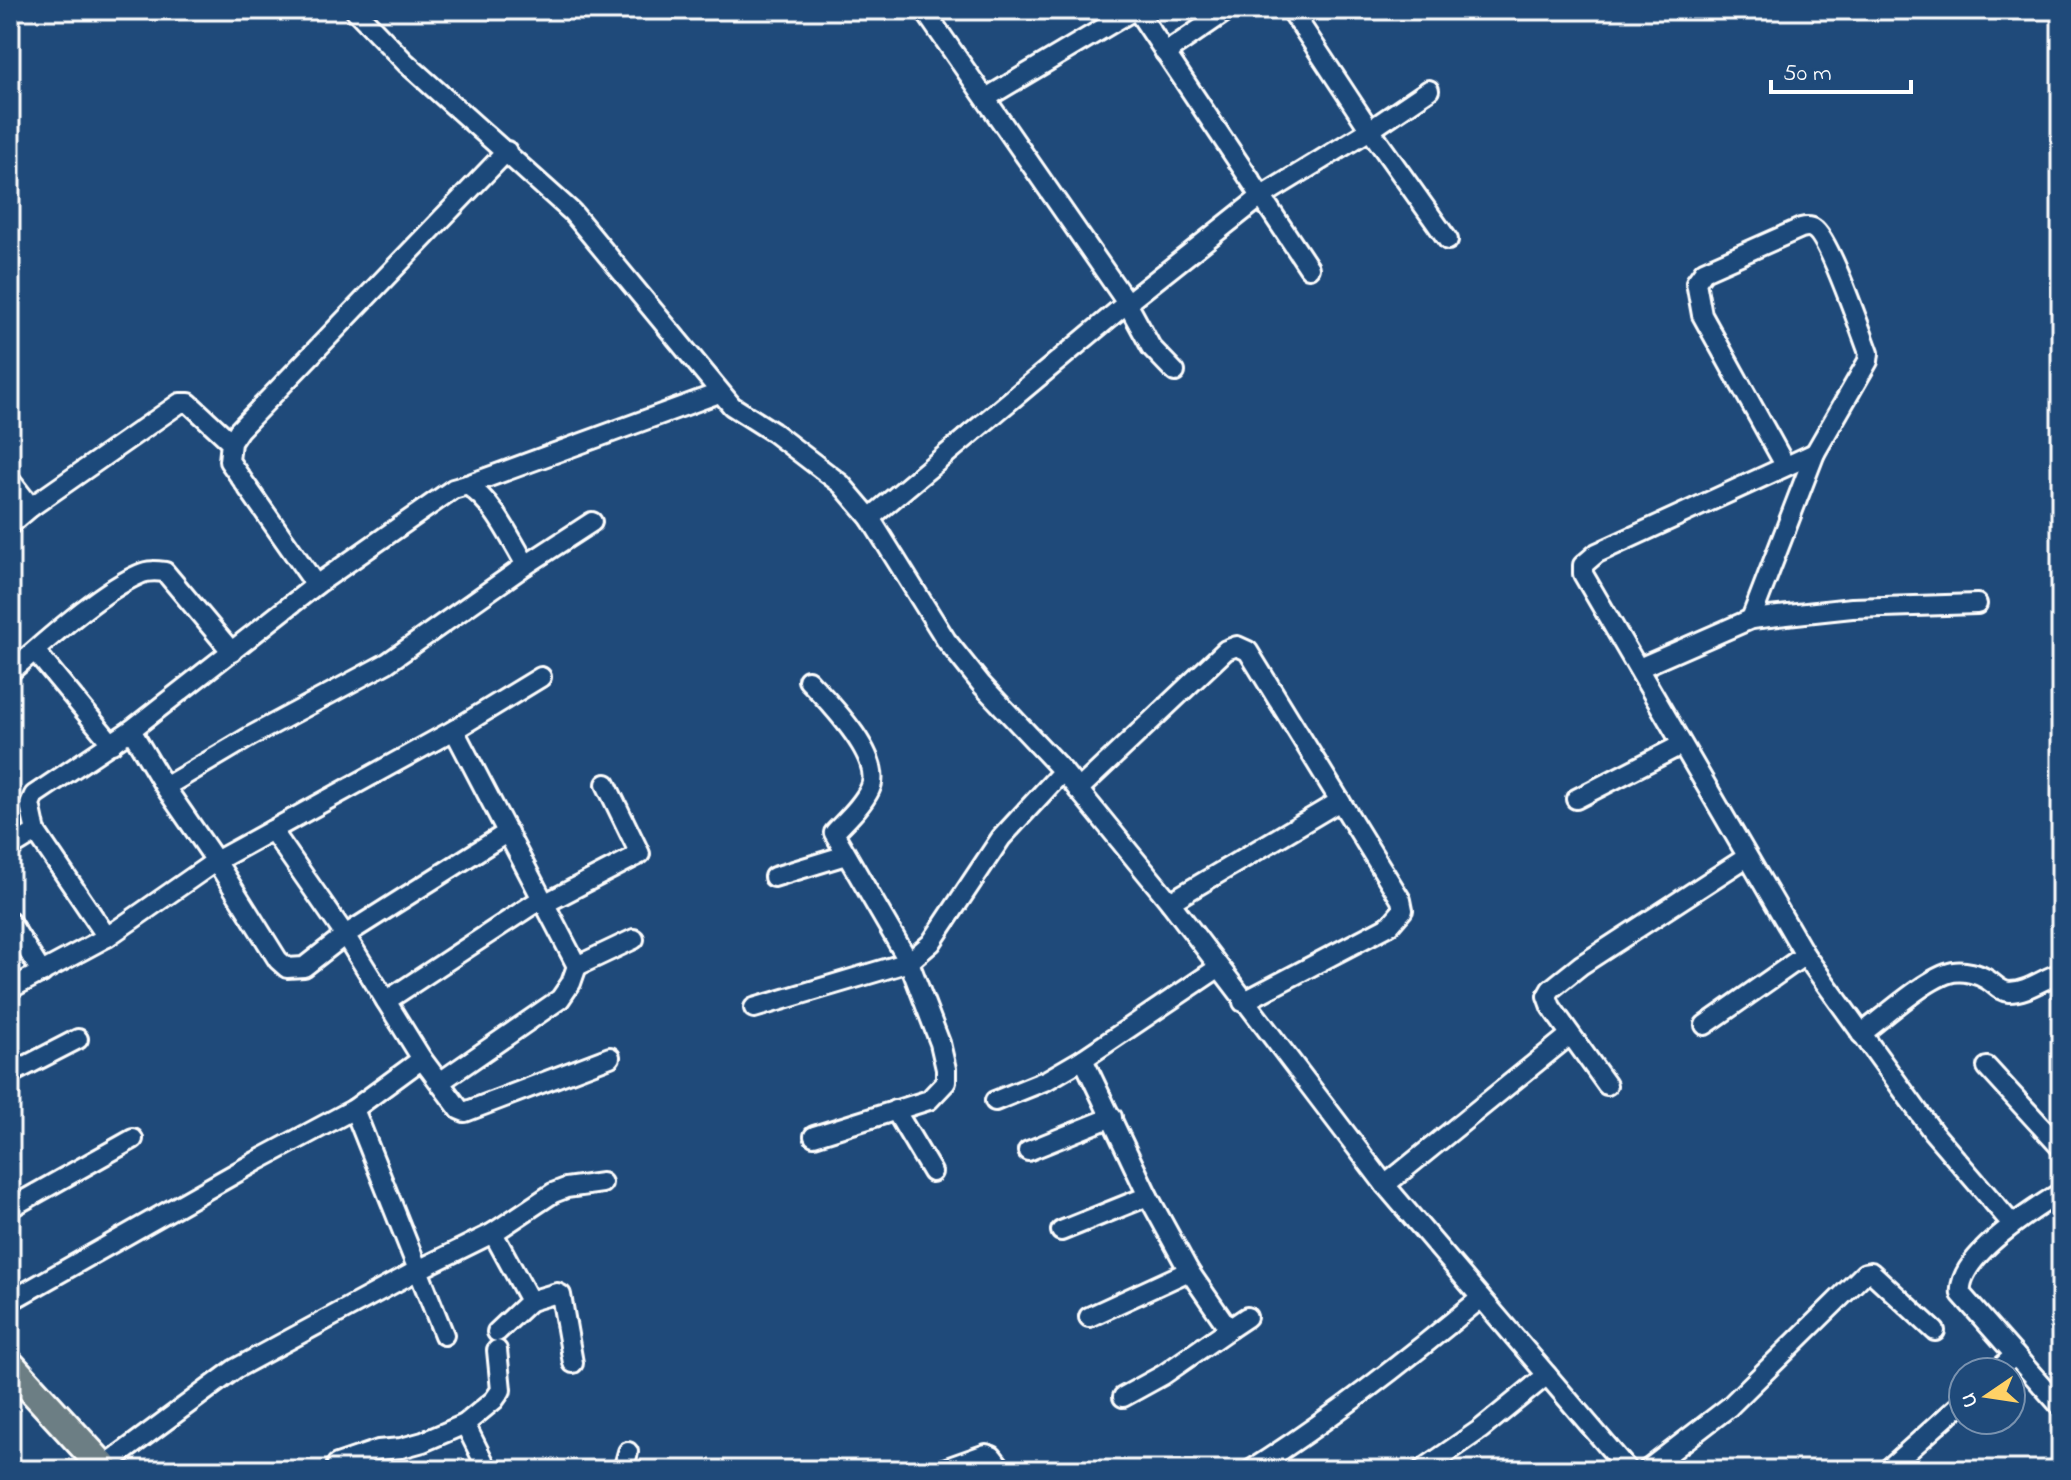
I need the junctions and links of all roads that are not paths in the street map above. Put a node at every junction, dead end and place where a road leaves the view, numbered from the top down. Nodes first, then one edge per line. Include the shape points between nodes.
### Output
1 (355, 10) edge
2 (924, 10) edge
3 (1136, 10) edge
4 (1228, 10) edge
5 (1291, 10) edge
6 (1165, 53) junction
7 (1429, 90) dead end
8 (986, 98) junction
9 (1370, 130) junction
10 (507, 151) junction
11 (1262, 196) junction
12 (1448, 240) dead end
13 (1309, 268) dead end
14 (1127, 303) junction
15 (1175, 372) dead end
16 (719, 393) junction
17 (231, 442) junction
18 (1815, 453) junction
19 (1785, 465) junction
20 (10, 480) edge
21 (467, 485) junction
22 (31, 507) junction
23 (870, 518) junction
24 (592, 522) dead end
25 (10, 525) edge
26 (526, 565) junction
27 (316, 585) junction
28 (1977, 604) dead end
29 (1751, 619) junction
30 (35, 651) junction
31 (232, 652) junction
32 (1639, 668) junction
33 (10, 672) edge
34 (541, 677) dead end
35 (808, 680) dead end
36 (131, 730) junction
37 (454, 730) junction
38 (112, 744) junction
39 (1681, 745) junction
40 (1063, 771) junction
41 (606, 784) dead end
42 (165, 787) junction
43 (1078, 790) junction
44 (1576, 799) dead end
45 (1340, 801) junction
46 (272, 830) junction
47 (36, 832) junction
48 (508, 832) junction
49 (10, 848) edge
50 (846, 855) junction
51 (1747, 857) junction
52 (216, 861) junction
53 (774, 877) dead end
54 (543, 902) junction
55 (1170, 902) junction
56 (10, 922) edge
57 (345, 935) junction
58 (107, 937) junction
59 (634, 939) dead end
60 (1805, 955) junction
61 (909, 962) junction
62 (577, 966) junction
63 (1218, 968) junction
64 (42, 973) junction
65 (2061, 973) edge
66 (10, 989) edge
67 (386, 1001) junction
68 (1243, 1002) junction
69 (754, 1008) dead end
70 (1705, 1025) dead end
71 (1861, 1034) junction
72 (1570, 1035) junction
73 (78, 1039) dead end
74 (610, 1057) dead end
75 (422, 1059) junction
76 (1083, 1059) junction
77 (1987, 1067) dead end
78 (10, 1074) edge
79 (440, 1082) junction
80 (1607, 1085) dead end
81 (995, 1101) dead end
82 (354, 1109) junction
83 (895, 1110) junction
84 (1112, 1117) junction
85 (814, 1136) dead end
86 (133, 1139) dead end
87 (2061, 1148) edge
88 (1028, 1151) dead end
89 (932, 1172) dead end
90 (602, 1183) dead end
91 (1385, 1185) junction
92 (2061, 1192) edge
93 (1148, 1196) junction
94 (10, 1208) edge
95 (2012, 1224) junction
96 (1061, 1231) dead end
97 (493, 1233) junction
98 (418, 1270) junction
99 (1189, 1271) junction
100 (1481, 1298) junction
101 (10, 1301) edge
102 (530, 1301) junction
103 (1089, 1317) dead end
104 (1247, 1317) dead end
105 (1229, 1329) junction
106 (1935, 1331) dead end
107 (444, 1335) dead end
108 (2015, 1355) joint
109 (573, 1363) dead end
110 (10, 1365) edge
111 (1547, 1375) junction
112 (1123, 1397) dead end
113 (2061, 1407) edge
114 (1947, 1416) edge
115 (465, 1424) junction
116 (337, 1464) dead end
117 (104, 1468) edge
118 (488, 1470) edge
119 (941, 1470) edge
120 (1003, 1470) edge
121 (1251, 1470) edge
122 (1422, 1470) edge
123 (1628, 1470) edge
124 (1647, 1470) edge
125 (1887, 1470) edge

1 - 10 street via 406,63
2 - 8 street
3 - 6 street
3 - 8 street
4 - 6 street
5 - 9 street
6 - 11 street
7 - 9 street
8 - 14 street
9 - 11 street
9 - 12 street
10 - 16 street via 572,212
10 - 17 street
11 - 13 street
11 - 14 street
14 - 15 street via 1151,347
14 - 23 street
16 - 21 street
16 - 23 street via 841,484
17 - 22 street via 189,403 180,403
17 - 27 street via 229,461
18 - 19 street
18 - 19 street via 1866,368 1869,353 1828,253 1810,227 1704,271 1696,282 1702,315
18 - 29 street
19 - 32 street via 1597,553 1583,565 1583,574
20 - 22 street
21 - 26 street via 493,512
21 - 27 street via 453,489
22 - 25 street
23 - 40 street via 946,640
24 - 26 street
26 - 42 street via 387,663
27 - 31 street
28 - 29 street via 1852,608
29 - 32 street
30 - 31 street via 95,602 139,574 155,571 165,572
30 - 33 street
30 - 38 street
31 - 36 street
32 - 39 street
34 - 37 street
35 - 50 street via 839,712 873,774 871,788 834,833
36 - 38 street
36 - 42 street
37 - 46 street
37 - 48 street
38 - 47 street via 34,795 30,804
39 - 44 street
39 - 51 street
40 - 43 street
40 - 61 street via 1001,838 931,943
41 - 54 street via 640,854
42 - 52 street
43 - 45 street via 1226,650 1237,646 1248,651
43 - 55 street
45 - 55 street
45 - 68 street via 1403,910 1390,925
46 - 52 street
46 - 57 street
47 - 49 street
47 - 58 street
48 - 54 street
48 - 57 street
50 - 53 street
50 - 61 street
51 - 60 street
51 - 72 street via 1551,989 1548,1001
52 - 57 street via 287,968 304,967
52 - 58 street
54 - 62 street
54 - 67 street
55 - 63 street
56 - 64 street
57 - 67 street
58 - 64 street
59 - 62 street
60 - 70 street
60 - 71 street
61 - 69 street
61 - 83 street via 940,1043 946,1082 929,1100
62 - 79 street via 560,999
63 - 68 street
63 - 76 street
64 - 66 street
65 - 71 street via 2011,992 1999,990 1988,979 1954,972 1938,977
67 - 75 street
68 - 91 street
71 - 95 street via 1933,1132
72 - 80 street
72 - 91 street
73 - 78 street
74 - 79 street via 465,1112
75 - 79 street
75 - 82 street
76 - 81 street
76 - 84 street
77 - 87 street
82 - 98 street
82 - 101 street
83 - 85 street
83 - 89 street
84 - 88 street
84 - 93 street
86 - 94 street
90 - 97 street via 553,1193
91 - 100 street
92 - 95 street
93 - 96 street
93 - 99 street
95 - 108 street via 1963,1274 1960,1284 1961,1294
97 - 98 street
97 - 102 street
98 - 107 street
98 - 117 street via 235,1369
99 - 103 street
99 - 105 street
100 - 111 street
100 - 121 street via 1391,1373
102 - 109 street via 561,1295
102 - 115 street via 497,1341 501,1390
104 - 105 street
105 - 112 street
106 - 124 street via 1871,1272 1865,1273 1729,1407
108 - 113 street
110 - 117 highway
111 - 122 street
111 - 123 street
114 - 125 street
115 - 116 street via 423,1442
115 - 118 street
119 - 120 street via 986,1454

